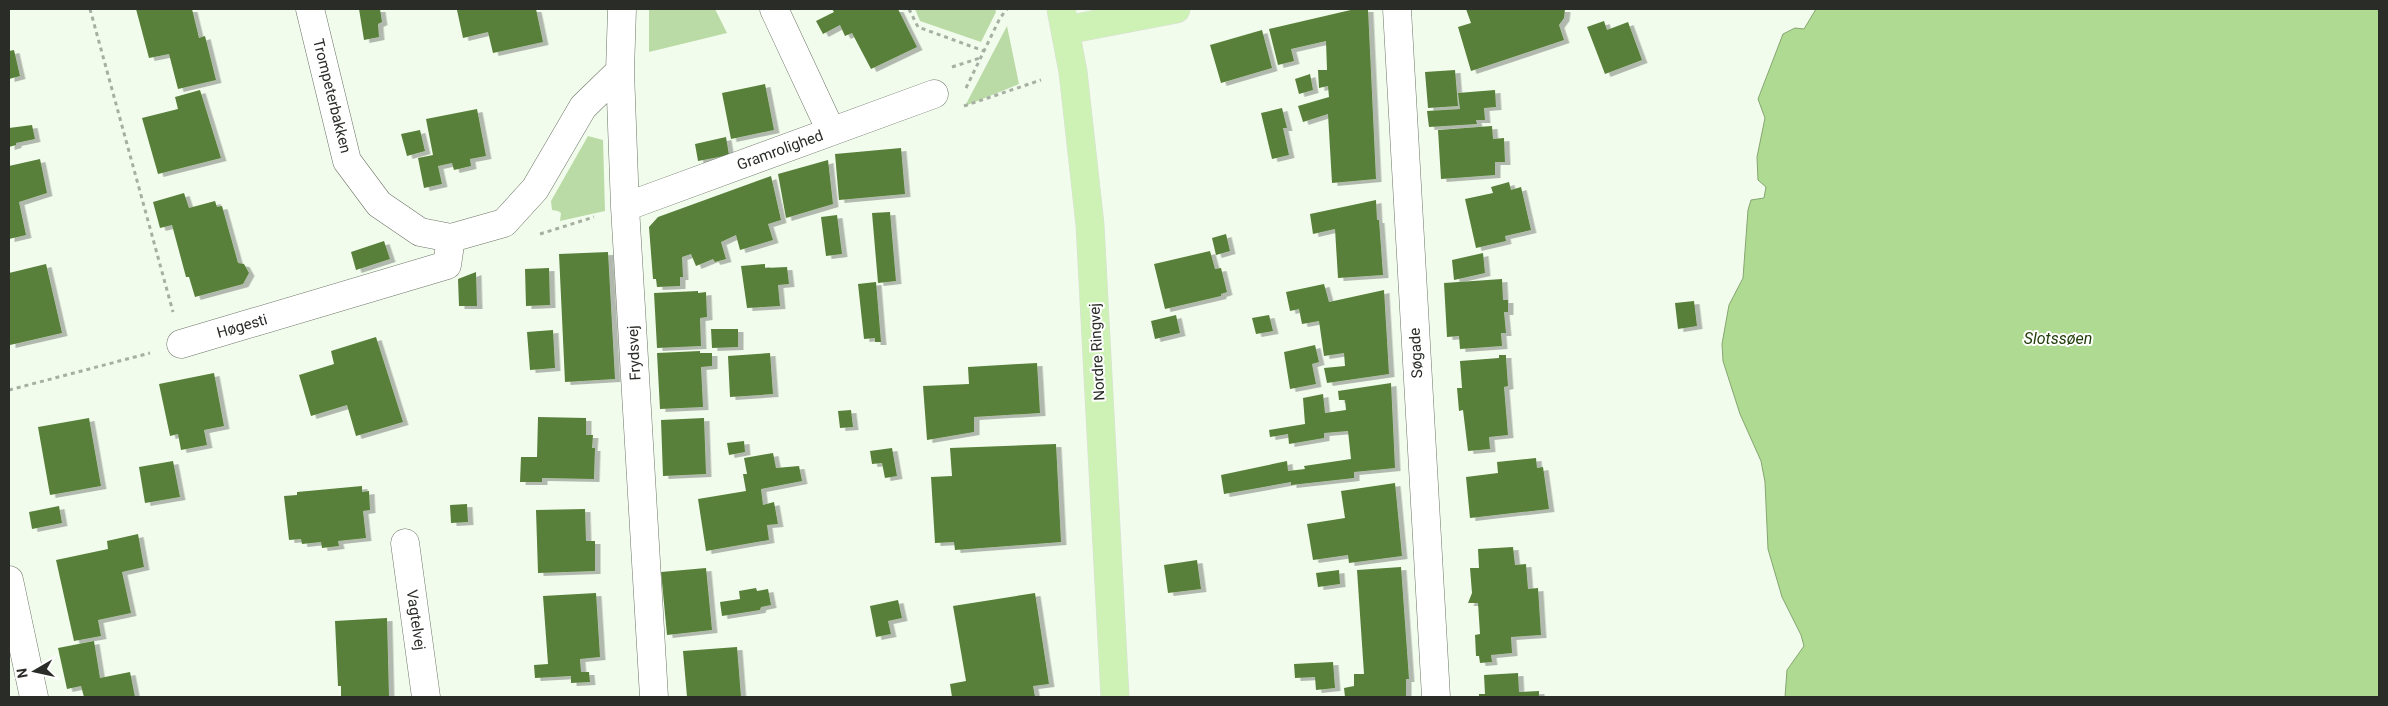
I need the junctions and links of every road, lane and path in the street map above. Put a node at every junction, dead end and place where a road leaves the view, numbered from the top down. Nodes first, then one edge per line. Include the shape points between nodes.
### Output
1 (90, 9) edge
2 (310, 9) edge
3 (622, 9) edge
4 (774, 9) edge
5 (909, 9) edge
6 (1007, 9) edge
7 (1176, 9) edge
8 (1397, 9) edge
9 (1063, 19) edge
10 (984, 51) junction
11 (1073, 69) junction
12 (620, 71) junction
13 (964, 92) dead end
14 (934, 94) dead end
15 (956, 109) dead end
16 (832, 131) junction
17 (625, 207) junction
18 (452, 238) junction
19 (181, 344) junction
20 (9, 390) edge
21 (405, 543) dead end
22 (9, 580) edge
23 (34, 697) edge
24 (426, 697) edge
25 (654, 697) edge
26 (1115, 697) edge
27 (1436, 697) edge

1 - 19 path
2 - 18 street, Trompeterbakken via 347,161 378,204 420,232
3 - 12 street, Frydsvej
4 - 16 street
5 - 10 path via 918,27
6 - 10 path
7 - 9 main road
8 - 27 street, Søgade
9 - 11 main road, Nordre Ringvej
10 - 13 path
11 - 15 path
11 - 26 main road, Nordre Ringvej via 1090,225
12 - 17 street, Frydsvej
12 - 18 street, Trompeterbakken via 583,107 535,189 504,223
14 - 16 street, Gramrolighed
16 - 17 street, Gramrolighed
17 - 25 street, Frydsvej
18 - 19 street, Høgesti via 447,265
19 - 20 path
21 - 24 street, Vagtelvej
22 - 23 street

